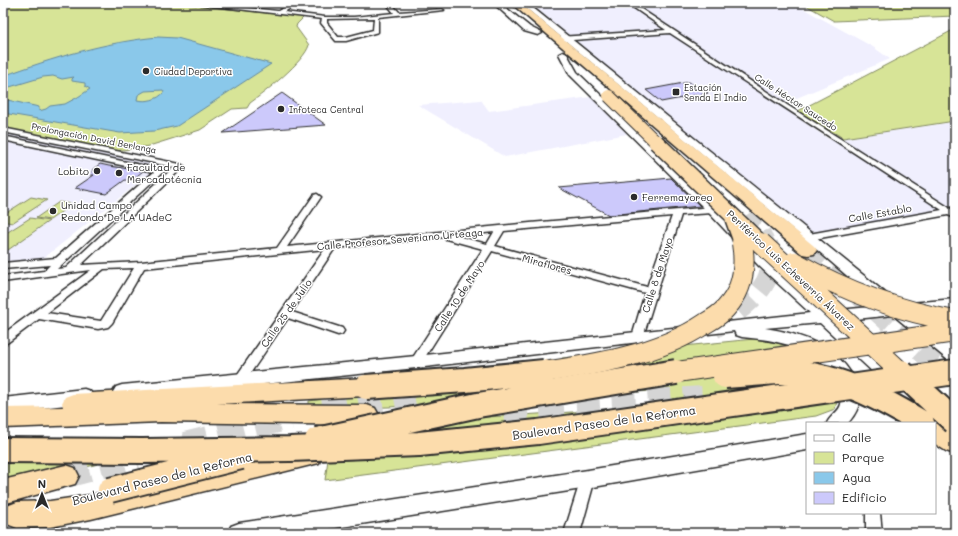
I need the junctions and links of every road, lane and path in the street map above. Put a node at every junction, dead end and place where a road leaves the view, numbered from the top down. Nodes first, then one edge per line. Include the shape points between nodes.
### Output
1 (190, 3) edge
2 (216, 3) edge
3 (252, 3) edge
4 (297, 3) edge
5 (315, 3) edge
6 (380, 3) edge
7 (388, 3) edge
8 (496, 3) edge
9 (505, 3) edge
10 (515, 3) edge
11 (523, 3) edge
12 (629, 3) edge
13 (210, 5) junction
14 (239, 9) junction
15 (442, 10) dead end
16 (278, 13) junction
17 (398, 14) junction
18 (376, 16) junction
19 (325, 18) junction
20 (670, 31) junction
21 (538, 33) junction
22 (562, 39) junction
23 (563, 54) junction
24 (3, 130) edge
25 (3, 138) edge
26 (683, 145) junction
27 (317, 197) dead end
28 (732, 212) junction
29 (953, 212) edge
30 (678, 214) junction
31 (501, 229) junction
32 (443, 236) junction
33 (761, 242) junction
34 (333, 245) junction
35 (808, 246) junction
36 (489, 248) junction
37 (280, 251) junction
38 (59, 261) junction
39 (78, 261) junction
40 (843, 264) junction
41 (141, 265) junction
42 (3, 266) edge
43 (87, 267) junction
44 (100, 268) junction
45 (69, 271) junction
46 (48, 273) junction
47 (778, 277) junction
48 (3, 279) edge
49 (651, 291) junction
50 (955, 304) edge
51 (897, 310) junction
52 (287, 314) junction
53 (37, 315) junction
54 (824, 318) junction
55 (955, 321) edge
56 (713, 328) junction
57 (338, 332) dead end
58 (955, 332) edge
59 (638, 337) junction
60 (3, 340) edge
61 (955, 357) edge
62 (416, 362) junction
63 (955, 372) edge
64 (239, 381) junction
65 (3, 406) edge
66 (367, 414) dead end
67 (3, 418) edge
68 (837, 422) edge
69 (935, 422) edge
70 (943, 425) edge
71 (806, 442) edge
72 (955, 444) edge
73 (3, 450) edge
74 (66, 476) tunnel mouth
75 (588, 480) junction
76 (3, 492) edge
77 (873, 514) edge
78 (10, 517) edge
79 (301, 529) edge
80 (239, 533) edge
81 (572, 533) edge
82 (874, 533) edge

1 - 13 street
2 - 13 street
3 - 14 street
4 - 16 street
5 - 6 street
7 - 17 street
8 - 21 street via 527,29
9 - 21 highway, Periférico Luis Echeverría Álvarez
10 - 22 highway
11 - 22 street
12 - 20 street, Calle Héctor Saucedo
13 - 14 street
14 - 16 street
15 - 17 street
16 - 19 street
17 - 18 street
18 - 19 street
18 - 19 street via 376,31 342,40 336,39 326,25
20 - 22 street
20 - 29 street, Calle Héctor Saucedo
21 - 23 highway, Periférico Luis Echeverría Álvarez
22 - 26 highway
22 - 35 street
23 - 28 highway, Periférico Luis Echeverría Álvarez, bridge
23 - 28 street via 574,73
24 - 39 street, Prolongación David Berlanga via 180,166
25 - 38 street, Prolongación David Berlanga via 160,171
26 - 28 highway
26 - 35 highway
27 - 37 street
28 - 30 street, Calle Profesor Severiano Urteaga
28 - 33 highway, Periférico Luis Echeverría Álvarez, bridge
28 - 47 street via 748,247
28 - 65 highway, bridge via 745,256 744,274 727,308 698,330 675,341 613,359 567,369 366,387
29 - 35 street, Calle Establo
30 - 31 street, Calle Profesor Severiano Urteaga
30 - 49 street, Calle 8 de Mayo
31 - 32 street, Calle Profesor Severiano Urteaga
31 - 36 street, Calle 10 de Mayo
32 - 34 street, Calle Profesor Severiano Urteaga
32 - 36 street, Miraflores
33 - 55 highway, bridge via 811,273 882,304
33 - 70 highway, Periférico Luis Echeverría Álvarez, bridge
34 - 37 street, Calle Profesor Severiano Urteaga
34 - 52 street, Calle 25 de Julio
35 - 40 street
36 - 49 street, Miraflores
36 - 62 street, Calle 10 de Mayo
37 - 41 street, Calle Profesor Severiano Urteaga
38 - 39 street
38 - 42 street
38 - 46 street
39 - 43 street, Calle Profesor Severiano Urteaga
39 - 45 street
40 - 47 street via 846,282 841,287 831,290 816,290
40 - 51 street
41 - 44 street, Calle Profesor Severiano Urteaga
41 - 53 street via 104,324
43 - 44 street, Calle Profesor Severiano Urteaga
43 - 45 street, Calle Profesor Severiano Urteaga
44 - 53 street
45 - 46 street, Calle Profesor Severiano Urteaga
46 - 48 street, Calle Profesor Severiano Urteaga
47 - 54 street
49 - 59 street, Calle 8 de Mayo
50 - 51 street
51 - 54 street
51 - 61 street
52 - 57 street
52 - 64 street, Calle 25 de Julio
53 - 60 street
54 - 56 street
54 - 70 street
56 - 59 street
56 - 68 street via 782,338 819,351 837,367 848,383 851,395 850,408
58 - 78 highway, Boulevard Paseo de la Reforma, bridge via 685,370 478,405 198,467
59 - 62 street
62 - 64 street
63 - 73 highway, Boulevard Paseo de la Reforma, bridge via 538,432 435,443 290,450
64 - 65 street
66 - 67 highway via 161,413
69 - 78 highway, bridge via 840,383 809,374 745,374 516,406 69,512
70 - 72 highway
71 - 75 street
74 - 76 highway
75 - 79 street
75 - 81 street
77 - 82 street
79 - 80 street

